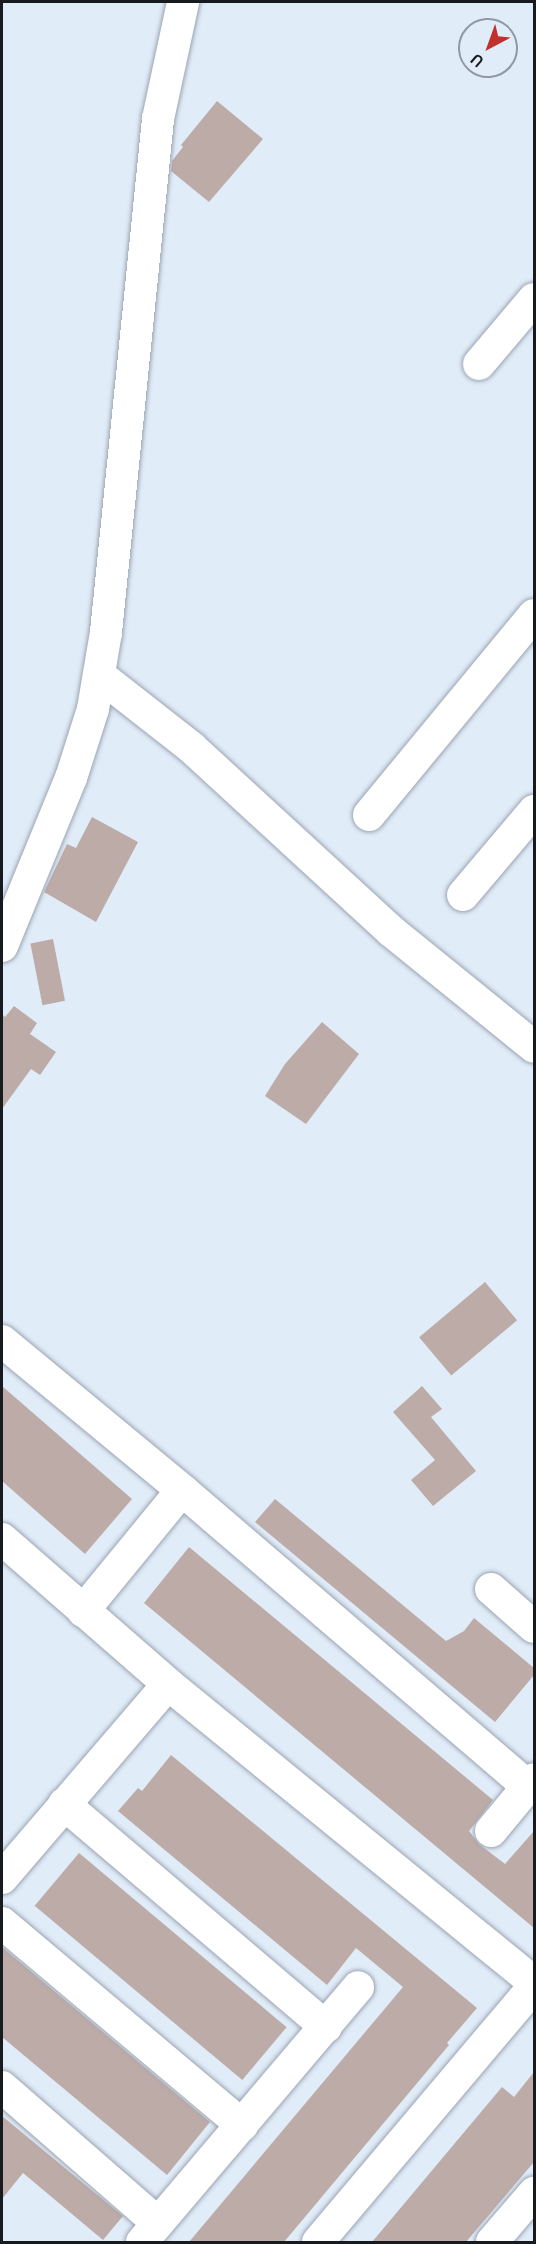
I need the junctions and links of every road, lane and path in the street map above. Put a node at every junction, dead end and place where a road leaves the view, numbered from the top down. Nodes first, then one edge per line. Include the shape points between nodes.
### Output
1 (183, 2) edge
2 (534, 298) edge
3 (479, 364) dead end
4 (534, 615) edge
5 (99, 675) junction
6 (534, 811) edge
7 (369, 815) dead end
8 (463, 895) dead end
9 (2, 946) edge
10 (534, 1047) edge
11 (2, 1341) edge
12 (182, 1490) junction
13 (2, 1539) edge
14 (490, 1589) dead end
15 (83, 1611) junction
16 (534, 1627) edge
17 (168, 1684) junction
18 (531, 1783) edge
19 (64, 1804) junction
20 (490, 1831) dead end
21 (2, 1878) edge
22 (2, 1923) edge
23 (534, 1985) edge
24 (358, 1988) dead end
25 (326, 2027) junction
26 (2, 2087) edge
27 (242, 2125) junction
28 (534, 2195) edge
29 (150, 2233) edge
30 (318, 2242) edge
31 (492, 2242) edge

1 - 5 street via 158,119
2 - 3 street
4 - 7 street
5 - 9 street via 93,710 71,778
5 - 10 street via 192,748 391,931
6 - 8 street
11 - 12 street
12 - 15 street
12 - 18 street
13 - 15 street
14 - 16 street
15 - 17 street
17 - 19 street
17 - 23 street
18 - 20 street
19 - 21 street
19 - 25 street
22 - 27 street
23 - 30 street
24 - 25 street
25 - 27 street
26 - 29 street
27 - 29 street
28 - 31 street

